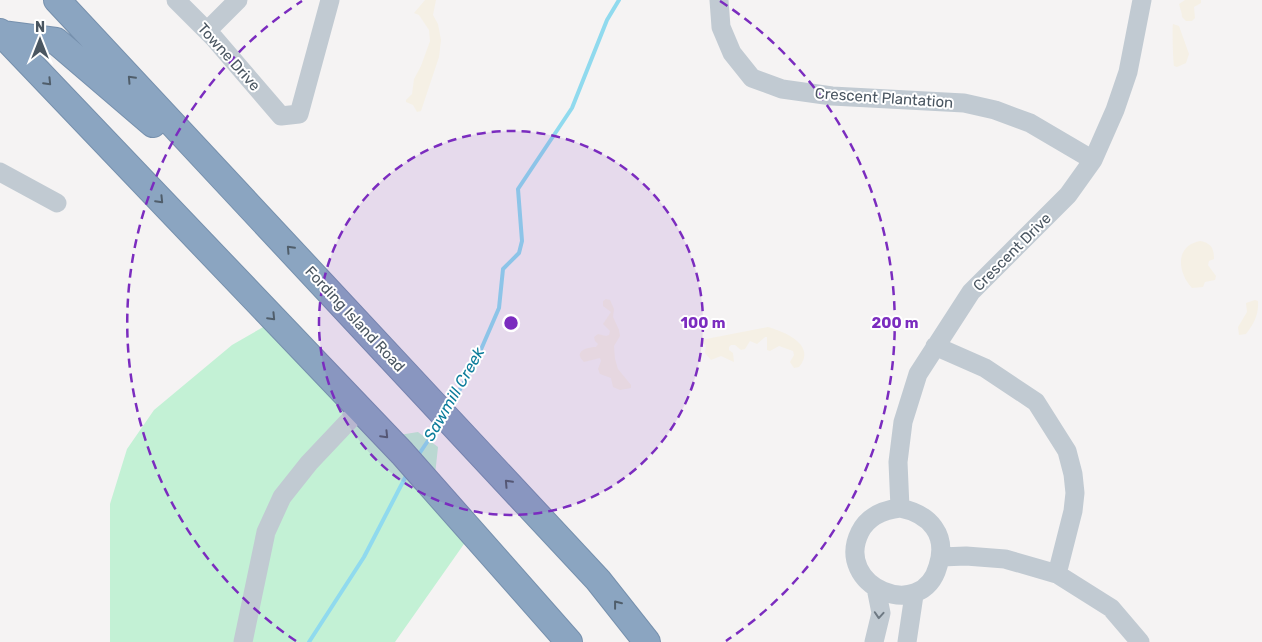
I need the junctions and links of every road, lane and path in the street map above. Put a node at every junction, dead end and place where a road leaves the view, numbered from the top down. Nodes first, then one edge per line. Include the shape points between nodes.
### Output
1 (57, 0) edge
2 (238, 0) edge
3 (330, 0) edge
4 (718, 0) edge
5 (1142, 0) edge
6 (180, 1) edge
7 (207, 31) junction
8 (1, 34) edge
9 (1093, 160) junction
10 (0, 172) edge
11 (57, 203) dead end
12 (253, 210) junction
13 (935, 346) junction
14 (360, 409) junction
15 (900, 508) junction
16 (941, 557) junction
17 (1057, 574) junction
18 (512, 577) junction
19 (876, 588) junction
20 (914, 594) junction
21 (243, 642) edge
22 (570, 642) edge
23 (590, 642) edge
24 (647, 642) edge
25 (874, 642) edge
26 (907, 642) edge
27 (1140, 642) edge

12 -> 1 highway, Fording Island Road
2 - 7 street
3 - 7 street, Towne Drive via 299,114 281,116
4 - 9 street, Crescent Plantation via 721,26 732,53 752,78 782,89 832,96 964,103 995,110 1030,123
5 - 9 street, Crescent Drive via 1128,72
6 - 7 street, Towne Drive
8 - 12 highway via 56,41
8 -> 14 highway
9 - 13 street, Crescent Drive via 1068,195 971,292
10 - 11 street
24 -> 12 highway, Fording Island Road via 598,580
13 - 15 street, Crescent Drive via 918,374 903,422 898,462
13 - 17 street via 985,368 1036,402 1067,451 1075,493
14 -> 18 highway
14 - 21 street via 282,497 266,532
15 - 16 street via 926,518 941,543
15 - 19 street via 873,516 856,539 858,567
16 - 17 street via 1005,559
16 - 20 street via 931,580
17 - 27 street via 1111,608
18 - 22 highway
18 - 23 highway
19 - 20 street via 886,593
19 -> 25 street via 880,613
20 - 26 street

